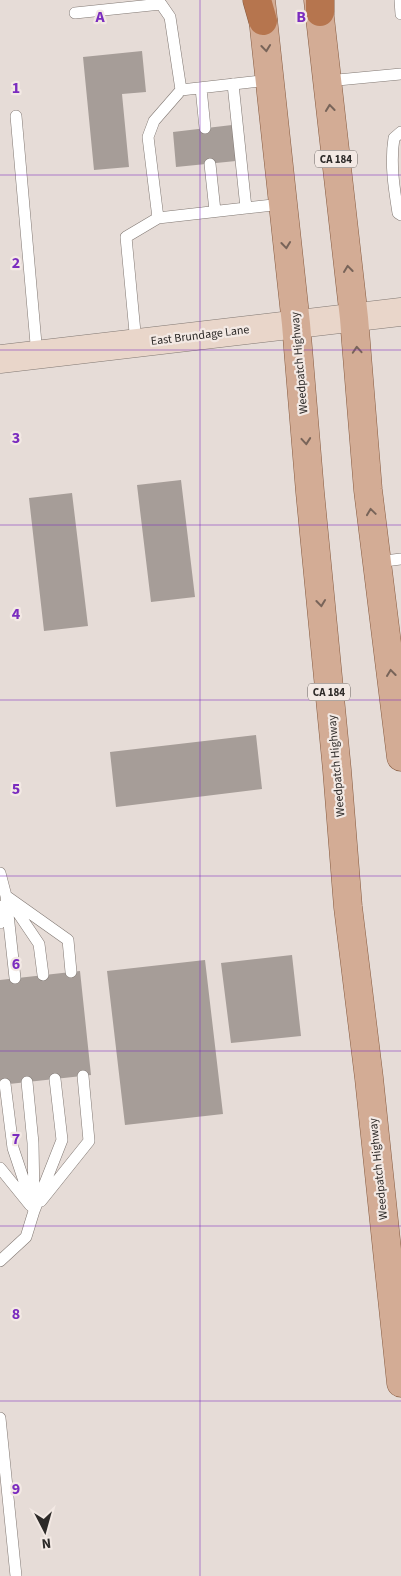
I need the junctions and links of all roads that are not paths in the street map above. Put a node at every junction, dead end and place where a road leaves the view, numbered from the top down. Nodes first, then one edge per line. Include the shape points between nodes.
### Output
1 (400, 0) edge
2 (319, 4) edge
3 (260, 7) edge
4 (74, 13) dead end
5 (401, 14) edge
6 (401, 74) edge
7 (269, 80) junction
8 (327, 81) junction
9 (233, 84) junction
10 (201, 88) junction
11 (181, 90) junction
12 (16, 116) dead end
13 (205, 128) dead end
14 (401, 132) edge
15 (210, 164) dead end
16 (282, 204) junction
17 (246, 208) junction
18 (215, 212) junction
19 (401, 215) edge
20 (158, 218) junction
21 (401, 312) edge
22 (354, 318) junction
23 (296, 324) junction
24 (136, 343) junction
25 (38, 355) junction
26 (0, 359) edge
27 (389, 560) edge
28 (401, 757) edge
29 (0, 873) edge
30 (3, 899) edge
31 (0, 923) edge
32 (71, 972) dead end
33 (43, 975) dead end
34 (15, 978) dead end
35 (83, 1076) dead end
36 (55, 1079) dead end
37 (27, 1082) dead end
38 (5, 1084) dead end
39 (0, 1168) edge
40 (34, 1210) junction
41 (0, 1261) edge
42 (401, 1383) edge
43 (0, 1418) edge
44 (16, 1576) edge

1 - 5 lane
2 - 8 main road, CA 184
3 -> 7 main road, Weedpatch Highway / CA 184
4 - 11 lane via 161,4 170,17
6 - 8 lane
7 - 9 lane
7 - 16 main road, Weedpatch Highway / CA 184
22 -> 8 main road, CA 184
9 - 10 lane
9 - 17 lane
10 - 11 lane
10 - 13 lane
11 - 20 lane via 154,121 148,137
12 - 25 lane
14 - 19 lane via 394,138 392,153 394,188
15 - 18 lane
16 - 17 lane
16 -> 23 main road, Weedpatch Highway / CA 184
17 - 18 lane
18 - 20 lane
20 - 24 lane via 126,237
21 - 22 main road, East Brundage Lane
22 - 23 main road, East Brundage Lane
27 -> 22 main road, CA 184 via 368,490
23 - 24 main road, East Brundage Lane
23 -> 42 main road, Weedpatch Highway / CA 184 via 348,907
24 - 25 main road, East Brundage Lane
25 - 26 main road, East Brundage Lane
28 -> 27 main road, CA 184
29 - 30 lane
30 - 31 lane
30 - 32 lane via 68,940
30 - 33 lane via 39,944
30 - 34 lane
35 - 40 lane via 89,1142
36 - 40 lane via 62,1140
37 - 40 lane via 33,1143
38 - 40 lane via 14,1148
39 - 40 lane
40 - 41 lane via 26,1237
43 - 44 lane

